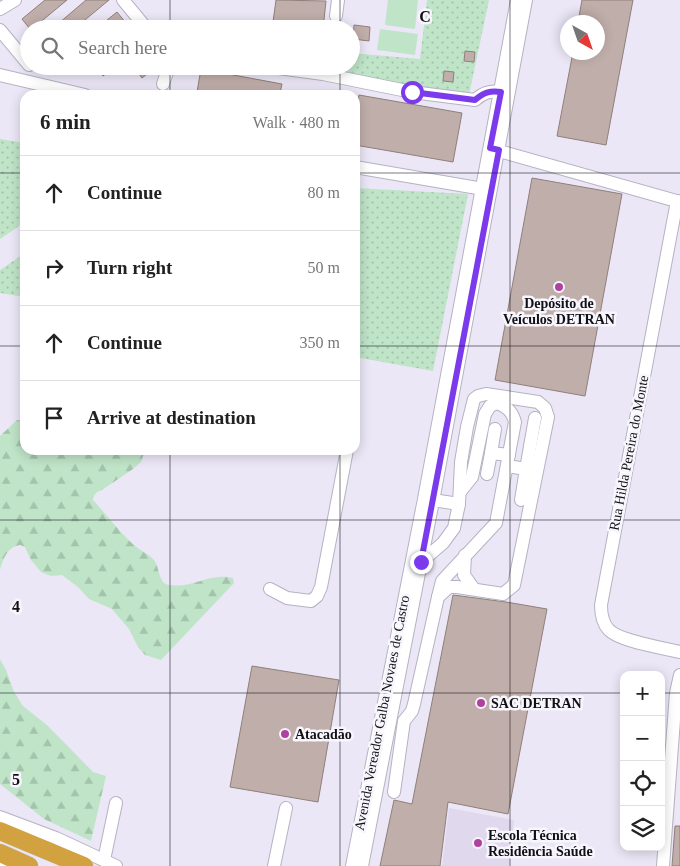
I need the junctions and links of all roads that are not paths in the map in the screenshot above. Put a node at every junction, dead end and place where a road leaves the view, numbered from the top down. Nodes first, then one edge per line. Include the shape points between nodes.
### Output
1 (15, 0) edge
2 (123, 0) edge
3 (338, 0) edge
4 (517, 0) edge
5 (526, 0) edge
6 (0, 9) edge
7 (336, 16) dead end
8 (140, 20) edge
9 (0, 30) edge
10 (20, 55) edge
11 (0, 75) edge
12 (34, 75) edge
13 (166, 75) edge
14 (328, 75) edge
15 (34, 83) junction
16 (163, 84) dead end
17 (64, 90) edge
18 (501, 92) junction
19 (494, 149) junction
20 (360, 167) edge
21 (487, 189) junction
22 (678, 201) edge
23 (535, 418) dead end
24 (466, 427) junction
25 (495, 429) dead end
26 (482, 430) junction
27 (492, 453) junction
28 (346, 455) edge
29 (508, 460) junction
30 (526, 469) junction
31 (487, 474) dead end
32 (502, 497) junction
33 (460, 498) junction
34 (428, 500) junction
35 (526, 500) junction
36 (465, 555) junction
37 (421, 562) junction
38 (474, 589) junction
39 (270, 590) dead end
40 (438, 597) junction
41 (680, 652) edge
42 (680, 675) edge
43 (394, 792) dead end
44 (116, 803) dead end
45 (286, 808) dead end
46 (0, 817) edge
47 (26, 827) junction
48 (0, 831) edge
49 (36, 847) junction
50 (0, 853) edge
51 (104, 860) junction
52 (29, 866) edge
53 (84, 866) edge
54 (116, 866) edge
55 (274, 866) edge
56 (352, 866) edge
57 (362, 866) edge
58 (663, 866) edge

1 - 6 street
2 - 8 street
3 - 7 street
4 - 18 street, Avenida Vereador Galba Novaes de Castro
5 - 19 street, Avenida Vereador Galba Novaes de Castro
9 - 10 street
11 - 15 street
12 - 15 street
13 - 16 street
14 - 18 street via 412,92 475,100 481,94
15 - 17 street
18 - 19 street, Avenida Vereador Galba Novaes de Castro
19 - 21 street, Avenida Vereador Galba Novaes de Castro
19 - 22 street
20 - 21 street
21 - 34 street, Avenida Vereador Galba Novaes de Castro
22 - 41 street, Rua Hilda Pereira do Monte via 601,612 613,634
23 - 30 street
24 - 26 street
24 - 33 street via 460,462
24 - 35 street via 474,399 486,394 538,402 545,408 548,417
25 - 27 street
26 - 29 street via 490,406 497,403 508,408 515,422
26 - 33 street via 472,477
27 - 29 street
27 - 31 street
28 - 39 street via 317,596 311,601 287,598
29 - 30 street
29 - 32 street
30 - 35 street
32 - 35 street
32 - 36 street via 496,523
33 - 34 street
33 - 37 street via 454,528 443,543
34 - 37 street, Avenida Vereador Galba Novaes de Castro
34 - 56 street, Avenida Vereador Galba Novaes de Castro
35 - 38 street via 514,585 503,594
36 - 38 street via 464,575
36 - 40 street via 442,581
37 - 57 street, Avenida Vereador Galba Novaes de Castro
38 - 40 street via 449,587
40 - 43 street via 412,712 404,721
42 - 58 street
44 - 51 street
45 - 55 street
46 - 47 street
47 - 49 street
47 - 51 street
48 - 49 highway
49 - 53 highway
50 - 52 highway
51 - 54 street

